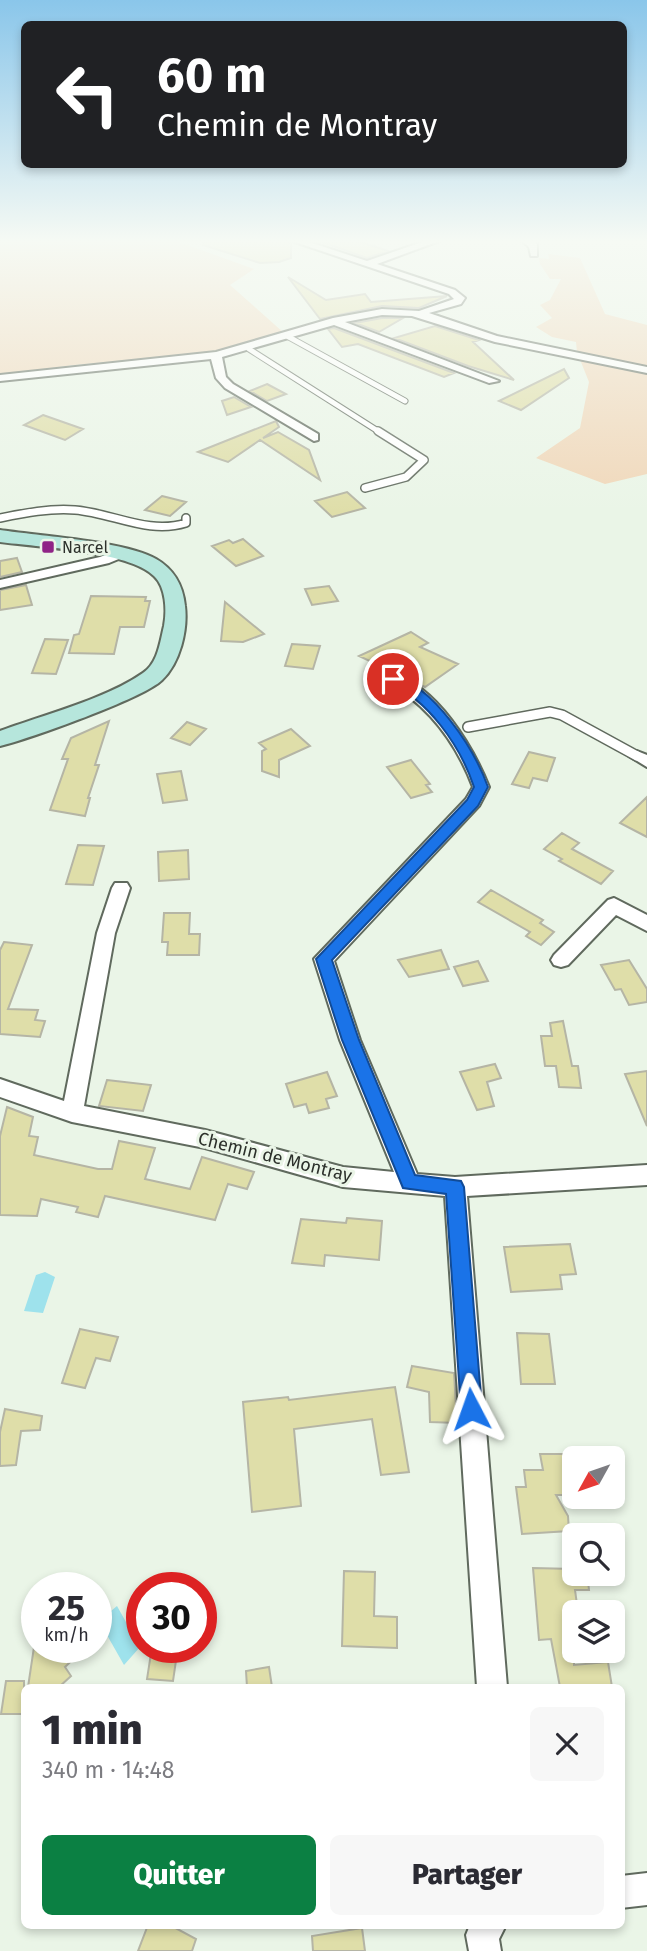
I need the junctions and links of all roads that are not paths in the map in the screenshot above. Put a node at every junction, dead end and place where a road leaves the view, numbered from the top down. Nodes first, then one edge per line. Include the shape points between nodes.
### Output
1 (298, 331) edge
2 (361, 331) edge
3 (472, 331) edge
4 (286, 335) junction
5 (249, 349) junction
6 (216, 355) junction
7 (647, 370) edge
8 (0, 378) edge
9 (493, 381) dead end
10 (405, 401) dead end
11 (314, 437) dead end
12 (365, 488) dead end
13 (0, 518) edge
14 (186, 518) dead end
15 (0, 536) edge
16 (121, 553) junction
17 (0, 583) edge
18 (393, 679) dead end
19 (468, 727) dead end
20 (0, 739) edge
21 (642, 759) edge
22 (121, 888) dead end
23 (647, 924) edge
24 (561, 961) dead end
25 (0, 1088) edge
26 (72, 1113) junction
27 (647, 1175) edge
28 (409, 1182) junction
29 (455, 1187) junction
30 (492, 1684) edge
31 (647, 1889) edge
32 (625, 1892) edge
33 (487, 1929) edge
34 (485, 1951) edge

1 - 4 street
2 - 9 street
3 - 7 street
4 - 5 street
4 - 10 lane
5 - 6 street
5 - 12 lane via 424,460 406,477
6 - 8 street
6 - 11 street via 221,378 229,386
13 - 14 lane via 76,510 167,529 186,523
15 - 16 street
16 - 17 street
16 - 20 street via 148,562 163,573 173,589 176,618 167,657 154,676 131,690
18 - 28 street via 433,705 481,787 473,802 324,959 351,1040
19 - 21 lane via 550,712
22 - 26 street via 106,933
23 - 24 street via 614,905
25 - 26 street, Chemin de Montray
26 - 28 street, Chemin de Montray via 205,1139 343,1177
27 - 29 street, Chemin de Montray
28 - 29 street, Chemin de Montray
29 - 30 street
31 - 32 street
33 - 34 street via 482,1934

